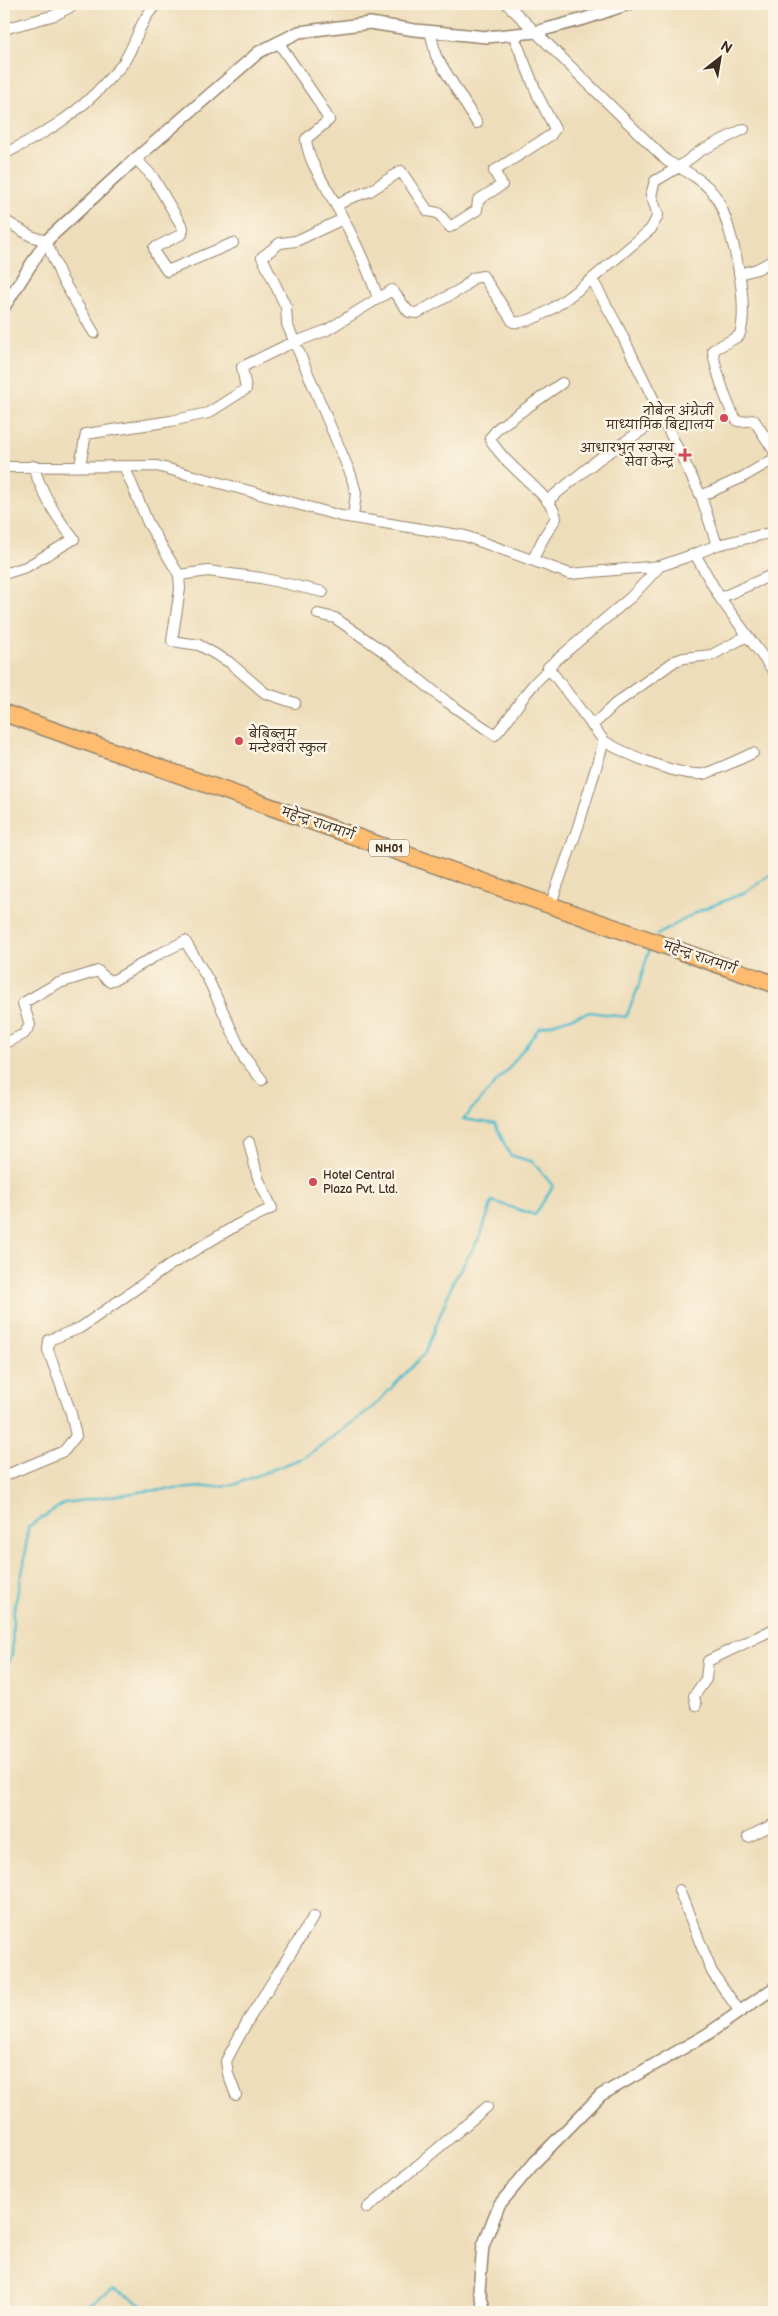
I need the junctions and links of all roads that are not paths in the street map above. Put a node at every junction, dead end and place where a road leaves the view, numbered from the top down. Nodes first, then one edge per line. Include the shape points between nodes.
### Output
1 (69, 4) edge
2 (157, 4) edge
3 (508, 4) edge
4 (628, 4) edge
5 (4, 29) edge
6 (430, 32) junction
7 (535, 32) junction
8 (513, 34) junction
9 (278, 42) junction
10 (476, 123) dead end
11 (744, 129) dead end
12 (4, 154) edge
13 (136, 159) junction
14 (679, 167) junction
15 (336, 206) junction
16 (342, 219) junction
17 (4, 220) edge
18 (46, 241) junction
19 (233, 243) dead end
20 (774, 260) edge
21 (739, 274) junction
22 (592, 278) junction
23 (378, 298) junction
24 (4, 307) edge
25 (94, 333) dead end
26 (294, 342) junction
27 (562, 383) dead end
28 (662, 416) junction
29 (774, 451) edge
30 (774, 459) edge
31 (80, 465) junction
32 (33, 466) junction
33 (124, 466) junction
34 (4, 467) edge
35 (701, 496) junction
36 (547, 501) junction
37 (353, 517) junction
38 (774, 532) edge
39 (717, 545) junction
40 (695, 554) junction
41 (533, 559) junction
42 (660, 566) junction
43 (4, 574) edge
44 (774, 574) edge
45 (179, 575) junction
46 (323, 592) dead end
47 (720, 598) junction
48 (318, 614) dead end
49 (746, 636) junction
50 (550, 669) junction
51 (774, 672) edge
52 (295, 703) dead end
53 (4, 713) edge
54 (592, 726) junction
55 (604, 741) junction
56 (754, 753) dead end
57 (550, 906) junction
58 (774, 984) edge
59 (4, 1044) edge
60 (262, 1080) dead end
61 (249, 1142) dead end
62 (4, 1476) edge
63 (774, 1629) edge
64 (696, 1705) dead end
65 (774, 1824) edge
66 (748, 1837) dead end
67 (679, 1890) dead end
68 (314, 1916) dead end
69 (774, 1988) edge
70 (740, 2012) junction
71 (236, 2095) dead end
72 (487, 2107) dead end
73 (366, 2208) dead end
74 (485, 2312) edge

1 - 5 street via 70,7 55,15
2 - 12 street via 147,13 125,61 97,92 72,115
3 - 7 street
4 - 7 street
6 - 8 street via 487,37
6 - 9 street via 370,23 299,32
6 - 10 street via 436,56
7 - 8 street
7 - 14 street via 666,161
8 - 15 street via 555,129 551,135 494,171 502,185 478,200 476,210 450,227 438,213 428,211 402,171 370,191
9 - 13 street via 259,52
9 - 15 street via 329,120 306,139 316,171
11 - 14 street via 700,151
13 - 18 street
13 - 19 street via 153,177 183,228 182,234 154,248 167,271
14 - 21 street via 692,173 716,197 735,247
14 - 22 street via 655,181 651,195 658,215 651,228
15 - 16 street
16 - 23 street via 370,273
16 - 26 street via 296,241 280,243 262,257 286,307 287,324
17 - 18 street
18 - 24 street
18 - 25 street via 62,279
20 - 21 street
21 - 29 street via 742,330 739,336 716,346 713,355 735,418 741,422 754,420
22 - 23 street via 562,302 524,323 513,322 483,276 473,278 463,288 417,313 409,312 392,290
22 - 28 street
23 - 26 street via 327,330
26 - 31 street via 242,367 246,389 208,413 171,422 86,434
26 - 37 street via 351,476 356,493
27 - 36 street via 498,428 490,438 511,467
28 - 35 street
28 - 36 street via 599,459
30 - 35 street
31 - 32 street
31 - 33 street
32 - 34 street
32 - 43 street via 61,524 74,539 26,567
33 - 37 street via 157,466
33 - 45 street via 148,523
35 - 39 street
36 - 41 street via 556,518
37 - 41 street via 465,536
38 - 39 street
39 - 40 street
40 - 42 street
40 - 47 street
41 - 42 street via 570,574
42 - 50 street via 631,597 548,666
44 - 47 street
45 - 46 street via 208,571 261,578
45 - 52 street via 172,641 199,645 229,662 265,693
47 - 49 street
48 - 50 street via 335,618 495,735 535,680
49 - 51 street
49 - 54 street via 712,655 675,661 615,704
50 - 54 street
53 - 57 highway, महेन्द्र राजमार्ग / NH01
54 - 55 street
55 - 56 street via 644,760 697,773 711,772
55 - 57 street
57 - 58 highway, महेन्द्र राजमार्ग / NH01
59 - 60 street via 24,1034 30,1025 23,1003 56,984 98,971 108,981 116,979 185,941 209,981 245,1059
61 - 62 street via 258,1178 272,1208 170,1265 80,1328 49,1340 48,1350 76,1436 64,1451
63 - 64 street via 708,1661 706,1679 694,1696
65 - 66 street
67 - 70 street via 712,1972
68 - 71 street via 226,2061
69 - 70 street
70 - 74 street via 601,2096 535,2162 499,2205 483,2246 480,2290
72 - 73 street

